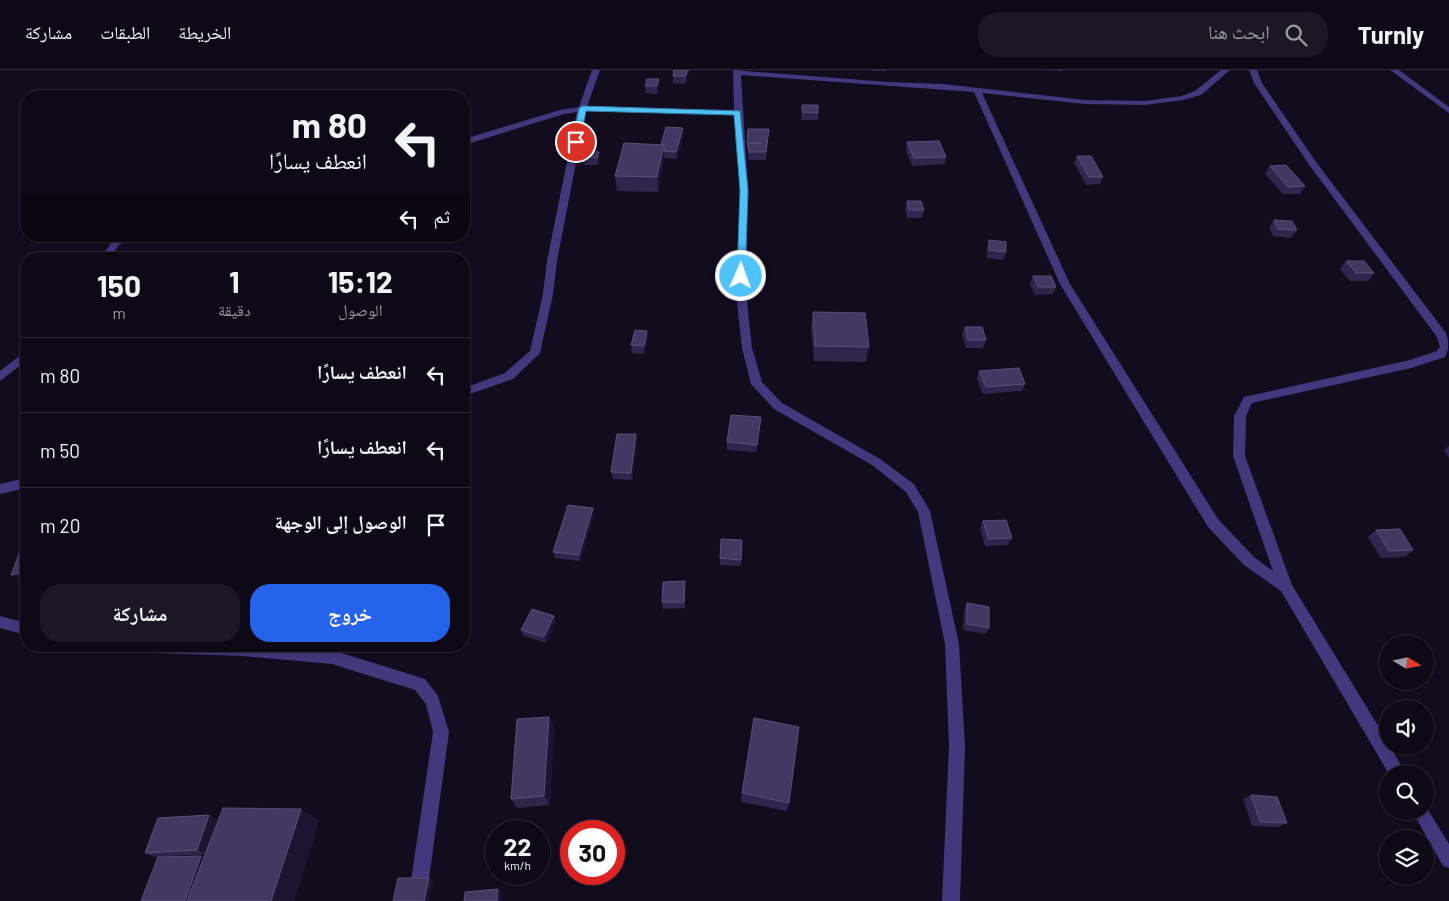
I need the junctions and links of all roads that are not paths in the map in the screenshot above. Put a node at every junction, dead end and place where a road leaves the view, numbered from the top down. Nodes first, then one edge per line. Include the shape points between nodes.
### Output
1 (596, 70) edge
2 (1226, 70) edge
3 (1253, 70) edge
4 (1394, 70) edge
5 (737, 71) edge
6 (977, 90) junction
7 (582, 109) junction
8 (1449, 111) edge
9 (738, 113) junction
10 (470, 140) edge
11 (117, 242) edge
12 (109, 252) edge
13 (20, 360) edge
14 (0, 377) edge
15 (470, 390) edge
16 (20, 484) edge
17 (0, 489) edge
18 (1286, 587) junction
19 (0, 622) edge
20 (20, 627) edge
21 (276, 652) edge
22 (1393, 765) edge
23 (1425, 820) edge
24 (1449, 860) edge
25 (417, 901) edge
26 (952, 901) edge

1 - 7 street
2 - 6 street via 1198,93 1145,103 1085,102
3 - 18 street via 1258,83 1313,164 1442,336 1445,347 1441,354 1411,364 1248,400 1240,416 1239,456
4 - 8 street
5 - 6 street
5 - 9 street
6 - 18 street via 1065,284 1149,421 1213,522 1249,561
7 - 9 street
7 - 10 street
7 - 15 street via 535,353 509,376
9 - 26 street via 744,190 741,293 747,348 757,384 778,406 876,462 910,488 924,511 952,644 956,746
11 - 12 street
13 - 14 street
16 - 17 street
18 - 22 street
19 - 20 street
21 - 25 street via 332,657 420,684 433,701 441,732
23 - 24 street

